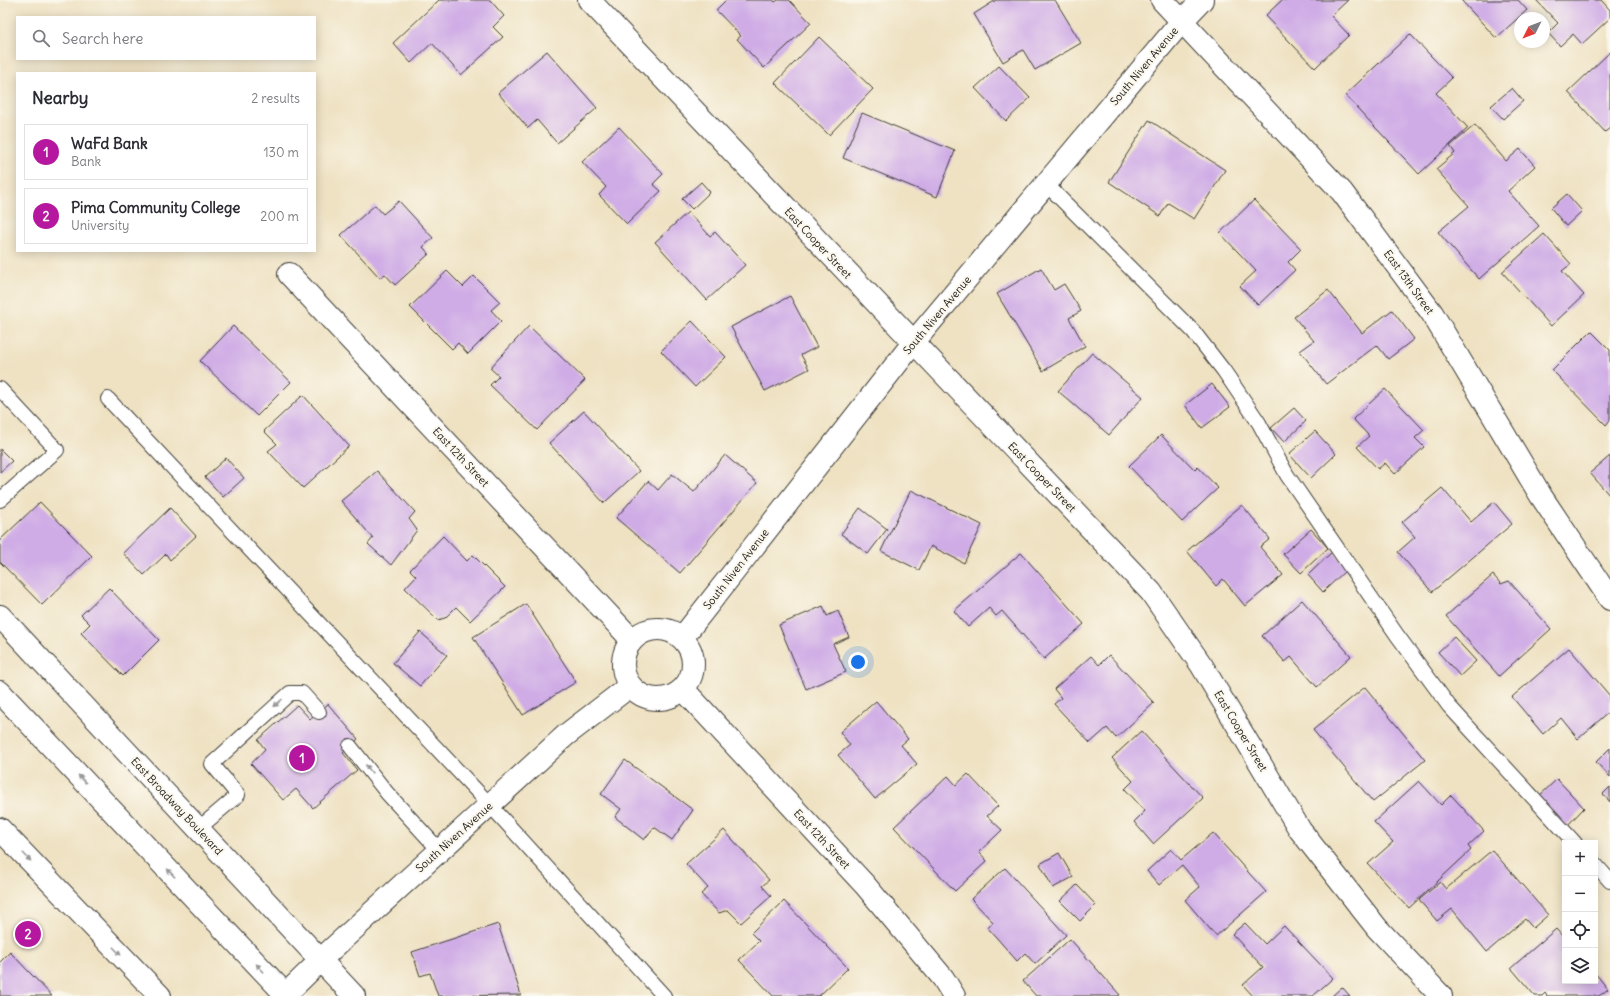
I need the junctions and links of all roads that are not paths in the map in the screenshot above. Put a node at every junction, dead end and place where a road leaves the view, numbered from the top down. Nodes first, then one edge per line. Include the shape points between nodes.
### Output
1 (589, 0) edge
2 (1162, 0) edge
3 (1202, 0) edge
4 (1182, 21) junction
5 (1046, 184) junction
6 (290, 274) dead end
7 (913, 343) junction
8 (0, 389) edge
9 (108, 400) dead end
10 (0, 500) edge
11 (1610, 599) edge
12 (0, 616) edge
13 (682, 638) junction
14 (632, 640) junction
15 (630, 686) junction
16 (683, 689) junction
17 (0, 692) edge
18 (319, 712) dead end
19 (350, 746) dead end
20 (490, 805) junction
21 (0, 829) edge
22 (198, 829) junction
23 (1572, 840) edge
24 (440, 851) junction
25 (1598, 867) edge
26 (1610, 881) edge
27 (320, 960) junction
28 (160, 996) edge
29 (286, 996) edge
30 (354, 996) edge
31 (664, 996) edge
32 (954, 996) edge
33 (1441, 996) edge

1 - 7 street, East Cooper Street
2 - 4 street, East 13th Street
3 - 4 street, South Niven Avenue
4 - 5 street, South Niven Avenue
4 - 11 street, East 13th Street via 1342,192 1432,313 1541,496
5 - 7 street, South Niven Avenue
5 - 23 lane via 1193,331 1259,423 1287,475 1449,706
6 - 14 street, East 12th Street
7 - 13 street, South Niven Avenue
7 - 33 street, East Cooper Street via 1151,592 1202,666 1300,830 1376,928
8 - 10 lane via 57,450
9 - 20 lane
12 - 22 street, East Broadway Boulevard
13 - 14 street via 669,630 658,628 647,630
13 - 16 street via 688,644 694,667 691,678
14 - 15 street via 624,653 622,665
15 - 16 street via 639,694 651,699 674,696
15 - 20 street, South Niven Avenue via 566,735
16 - 32 street, East 12th Street via 865,885 943,978
29 -> 17 street
18 -> 22 lane via 302,693 290,693 212,764 238,795
24 -> 19 lane via 387,793
20 - 24 street, South Niven Avenue
20 - 31 lane
21 -> 28 street
22 - 27 street, East Broadway Boulevard
24 - 27 street, South Niven Avenue
25 - 26 lane
27 - 29 street, South Niven Avenue
27 - 30 street, East Broadway Boulevard

